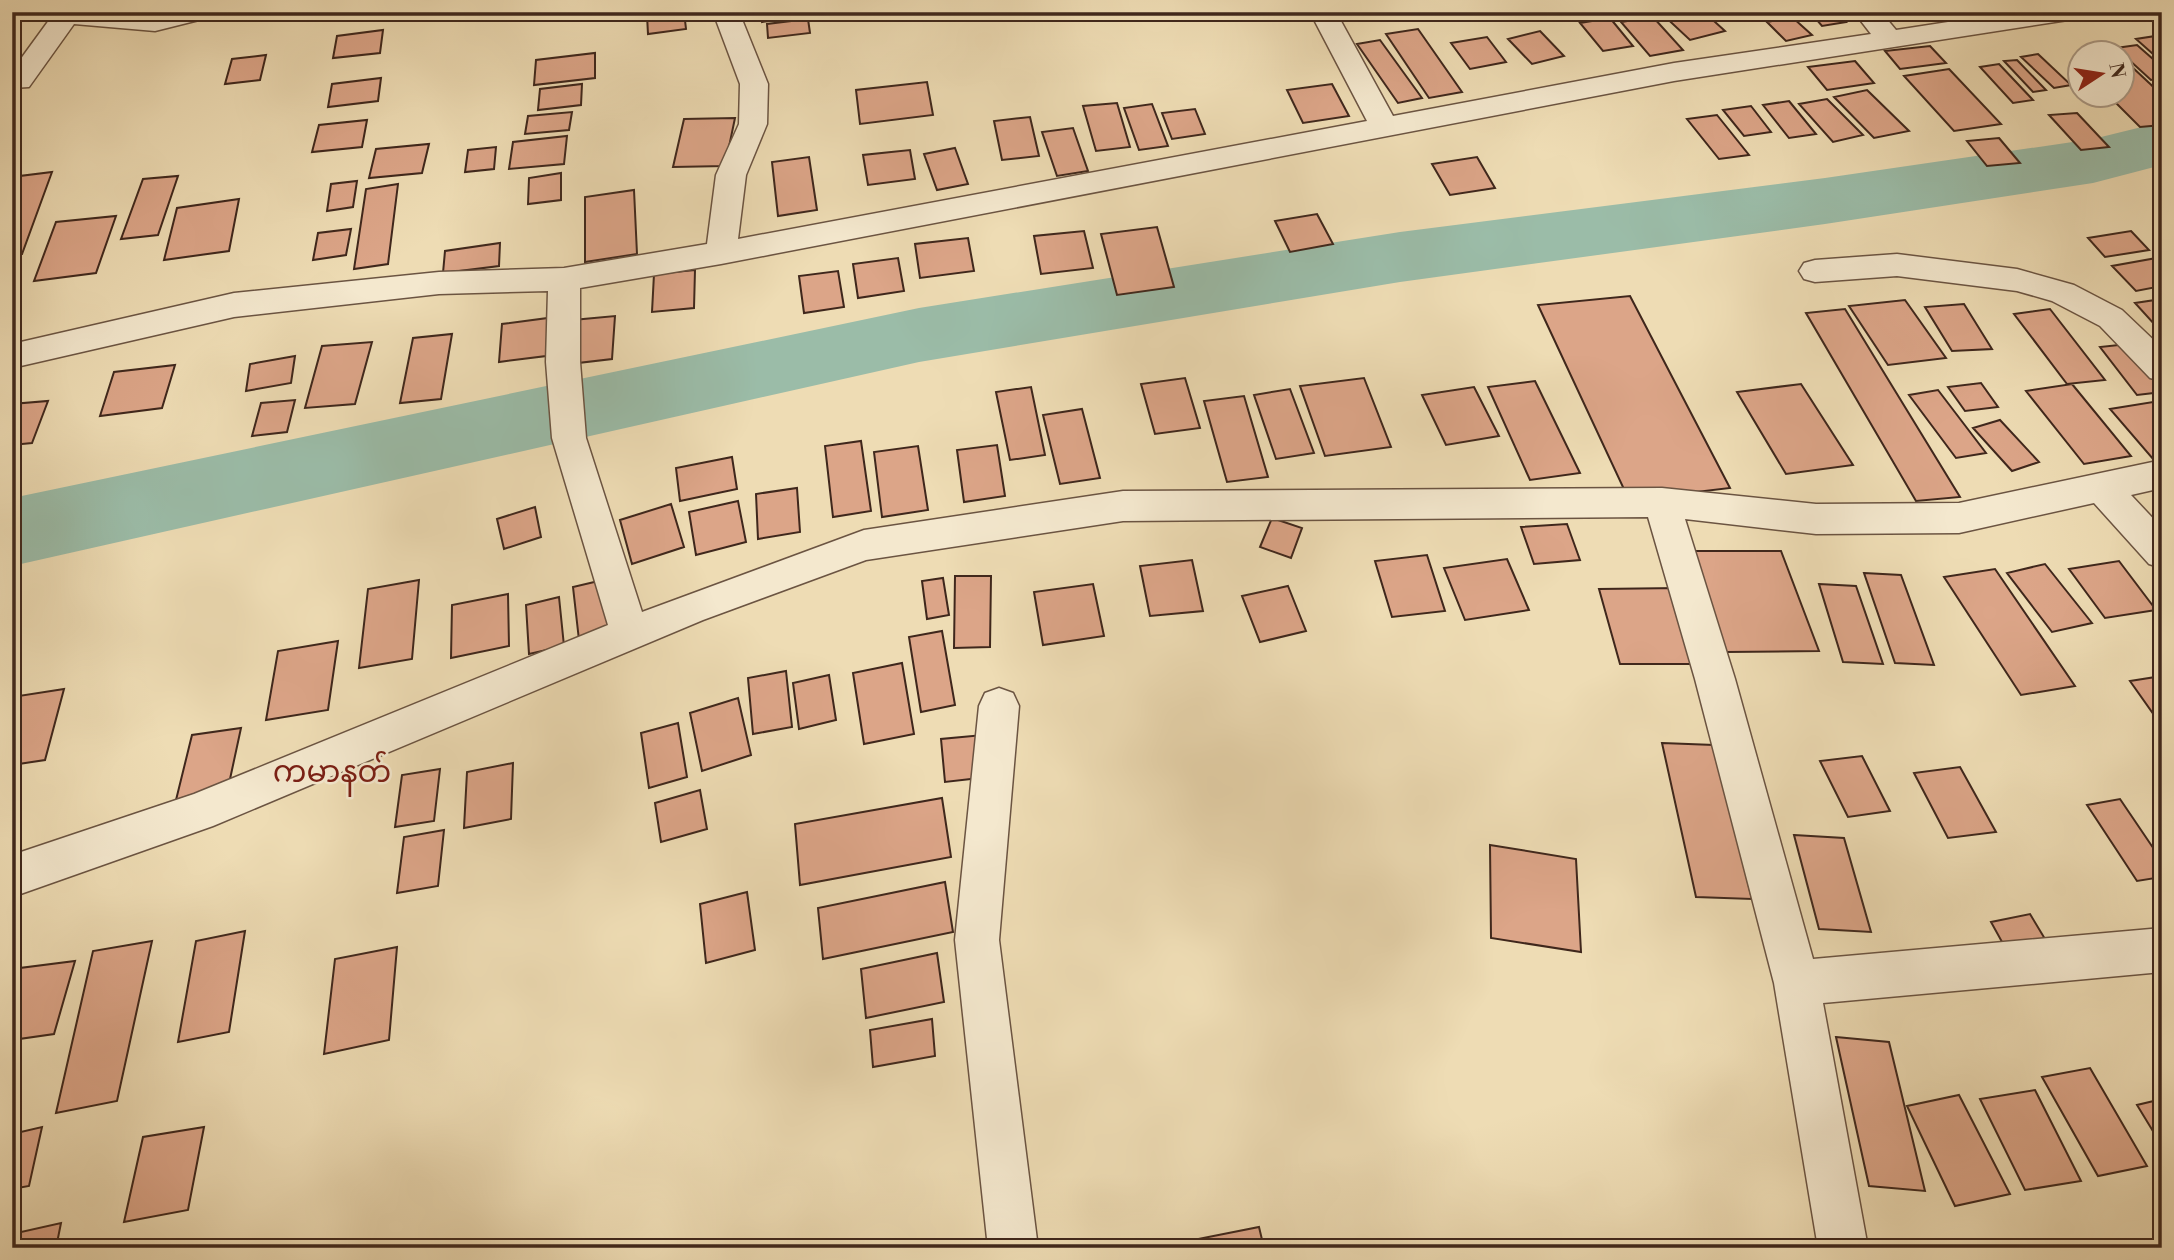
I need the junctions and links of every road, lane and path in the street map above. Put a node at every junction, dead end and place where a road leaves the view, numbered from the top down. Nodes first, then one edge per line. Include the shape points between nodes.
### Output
1 (198, 12) edge
2 (726, 12) edge
3 (1323, 12) edge
4 (1867, 12) edge
5 (2068, 12) edge
6 (69, 14) edge
7 (1889, 40) junction
8 (19, 81) dead end
9 (1384, 127) junction
10 (721, 253) junction
11 (1815, 271) dead end
12 (564, 279) junction
13 (12, 356) edge
14 (2162, 369) edge
15 (2162, 474) edge
16 (2101, 488) junction
17 (1662, 502) junction
18 (2162, 552) edge
19 (630, 634) junction
20 (999, 706) dead end
21 (12, 876) edge
22 (2162, 950) edge
23 (1797, 983) junction
24 (1013, 1248) edge
25 (1843, 1248) edge

1 - 6 street via 155,23
2 - 10 street via 754,84 753,124 731,175
3 - 9 street
4 - 7 street
5 - 7 street
6 - 8 street
7 - 9 street via 1674,72
9 - 10 street
10 - 12 street
11 - 14 street via 1897,265 2017,280 2063,293 2111,318
12 - 13 street via 439,283 234,305
12 - 19 street via 563,362 569,438
15 - 16 street
16 - 17 street via 1959,519 1816,519
16 - 18 street
17 - 19 street via 1123,506 864,545
17 - 23 street
19 - 21 street via 198,813
20 - 24 street via 977,940
22 - 23 street
23 - 25 street

